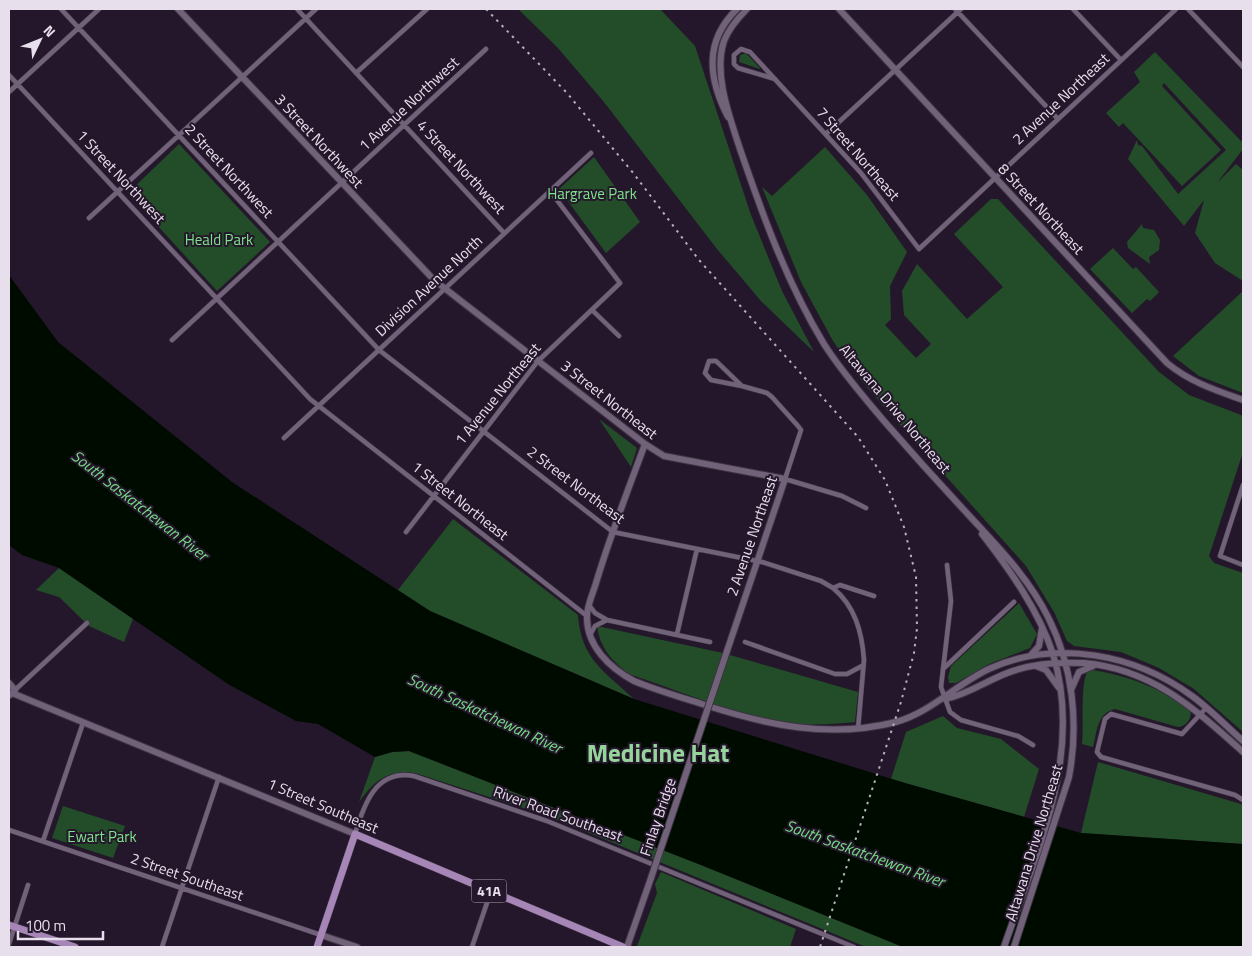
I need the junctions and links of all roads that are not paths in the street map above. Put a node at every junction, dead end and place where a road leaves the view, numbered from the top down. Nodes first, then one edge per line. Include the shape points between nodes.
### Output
1 (61, 9) edge
2 (99, 9) edge
3 (178, 9) edge
4 (297, 9) edge
5 (316, 9) edge
6 (427, 9) edge
7 (724, 9) edge
8 (737, 9) edge
9 (747, 9) edge
10 (839, 9) edge
11 (1073, 9) edge
12 (1176, 9) edge
13 (1188, 9) edge
14 (958, 10) edge
15 (730, 16) junction
16 (306, 18) junction
17 (735, 21) junction
18 (79, 27) junction
19 (486, 49) dead end
20 (1121, 60) junction
21 (1243, 68) edge
22 (895, 70) junction
23 (356, 73) junction
24 (9, 75) edge
25 (242, 77) junction
26 (775, 80) junction
27 (17, 84) junction
28 (9, 92) edge
29 (1058, 119) junction
30 (404, 125) junction
31 (733, 127) junction
32 (826, 134) junction
33 (179, 136) junction
34 (591, 153) dead end
35 (995, 178) junction
36 (341, 183) junction
37 (550, 191) junction
38 (118, 192) junction
39 (89, 218) dead end
40 (504, 233) junction
41 (278, 242) junction
42 (919, 249) joint
43 (444, 288) junction
44 (217, 298) junction
45 (592, 310) junction
46 (619, 336) dead end
47 (172, 340) dead end
48 (379, 350) junction
49 (538, 361) junction
50 (742, 386) junction
51 (1243, 400) edge
52 (318, 406) junction
53 (484, 430) junction
54 (284, 438) dead end
55 (644, 444) junction
56 (785, 479) junction
57 (1243, 485) edge
58 (433, 495) junction
59 (866, 508) dead end
60 (963, 509) junction
61 (406, 532) dead end
62 (613, 532) junction
63 (697, 549) junction
64 (757, 561) junction
65 (947, 565) dead end
66 (1243, 565) edge
67 (833, 588) junction
68 (874, 596) dead end
69 (1014, 602) dead end
70 (590, 606) junction
71 (587, 616) junction
72 (607, 620) junction
73 (87, 623) dead end
74 (1042, 627) junction
75 (590, 634) junction
76 (677, 634) junction
77 (710, 642) dead end
78 (745, 642) dead end
79 (727, 651) joint
80 (1063, 652) junction
81 (1053, 653) junction
82 (1030, 655) junction
83 (1065, 662) junction
84 (1055, 663) junction
85 (1100, 665) junction
86 (862, 666) junction
87 (1032, 666) junction
88 (943, 669) junction
89 (9, 682) edge
90 (1061, 691) junction
91 (1070, 691) junction
92 (12, 693) edge
93 (944, 699) junction
94 (1206, 708) junction
95 (1200, 714) junction
96 (83, 722) junction
97 (858, 729) junction
98 (1243, 741) edge
99 (1033, 745) dead end
100 (1243, 752) edge
101 (219, 777) junction
102 (1235, 795) junction
103 (1243, 795) edge
104 (1243, 800) edge
105 (9, 830) edge
106 (355, 834) junction
107 (43, 841) junction
108 (28, 885) dead end
109 (182, 888) junction
110 (490, 891) junction
111 (12, 926) edge
112 (321, 935) junction
113 (9, 944) edge
114 (75, 947) edge
115 (162, 947) edge
116 (317, 947) edge
117 (357, 947) edge
118 (472, 947) edge
119 (625, 947) edge
120 (854, 947) edge
121 (1004, 947) edge
122 (1014, 947) edge

1 - 18 street, 2 Street Northwest
2 - 18 street
3 - 25 street, 3 Street Northwest
4 - 16 street, 4 Street Northwest
5 - 16 street
6 - 23 street
7 - 15 street
8 - 15 street
9 - 17 street
10 - 22 street, 8 Street Northeast
11 - 20 street
12 - 20 street, 2 Avenue Northeast
13 - 21 street
14 - 22 street
14 - 29 street
15 - 17 street
15 - 31 street, Altawana Drive Northeast via 719,31 713,50 713,75
16 - 23 street, 4 Street Northwest
16 - 25 street
17 - 31 street, Altawana Drive Northeast via 721,53 721,72
18 - 27 street
18 - 33 street, 2 Street Northwest
19 - 30 street, 1 Avenue Northwest
20 - 29 street, 2 Avenue Northeast
22 - 32 street
22 - 35 street, 8 Street Northeast
23 - 30 street, 4 Street Northwest
24 - 27 street, 1 Street Northwest
25 - 33 street
25 - 36 street, 3 Street Northwest
26 - 26 street, 7 Street Northeast via 747,50 738,50 734,55 733,61 738,68
26 - 32 street, 7 Street Northeast
27 - 28 street
27 - 38 street, 1 Street Northwest
29 - 35 street, 2 Avenue Northeast
30 - 36 street, 1 Avenue Northwest
30 - 40 street, 4 Street Northwest
31 - 60 street, Altawana Drive Northeast via 774,242 802,304 825,344 885,422
32 - 42 street, 7 Street Northeast via 876,189
33 - 38 street
33 - 41 street, 2 Street Northwest
34 - 37 street, Division Avenue North
35 - 42 street, 2 Avenue Northeast
35 - 51 street, 8 Street Northeast via 1167,362 1195,382
36 - 41 street, 1 Avenue Northwest
36 - 43 street, 3 Street Northwest
37 - 40 street, Division Avenue North
37 - 45 street, 1 Avenue Northeast via 620,283
38 - 39 street
38 - 44 street, 1 Street Northwest
40 - 43 street, Division Avenue North
41 - 44 street, 1 Avenue Northwest
41 - 48 street, 2 Street Northwest
43 - 48 street, Division Avenue North
43 - 49 street, 3 Street Northeast
44 - 47 street, 1 Avenue Northwest
44 - 52 street, 1 Street Northwest
45 - 46 street
45 - 49 street, 1 Avenue Northeast
48 - 52 street, Division Avenue North
48 - 53 street, 2 Street Northeast
49 - 53 street, 1 Avenue Northeast
49 - 55 street, 3 Street Northeast
50 - 50 street via 716,361 706,365 705,373 711,380
50 - 56 street, 2 Avenue Northeast via 767,393 800,430
52 - 54 street, Division Avenue North
52 - 58 street, 1 Street Northeast
53 - 58 street, 1 Avenue Northeast
53 - 62 street, 2 Street Northeast
55 - 56 street, 3 Street Northeast via 664,456
55 - 62 street
56 - 59 street, 3 Street Northeast via 842,496
56 - 64 street, 2 Avenue Northeast
57 - 66 street via 1220,556
58 - 61 street, 1 Avenue Northeast
58 - 71 street, 1 Street Northeast
60 - 74 street, Altawana Drive Northeast via 1010,574
60 - 80 street, Altawana Drive Northeast via 1001,549 1035,593
62 - 63 street, 2 Street Northeast
62 - 70 street
63 - 64 street, 2 Street Northeast
63 - 76 street
64 - 67 street, 2 Street Northeast via 821,581
64 - 79 street, 2 Avenue Northeast
65 - 88 street via 951,601
67 - 68 street, 2 Street Northeast via 840,585
67 - 86 street via 856,618 864,654
69 - 88 street
70 - 71 street
70 - 72 street
71 - 75 street
72 - 75 street via 598,623
72 - 76 street
73 - 92 street
74 - 81 street, Altawana Drive Northeast
74 - 82 street via 1039,646
75 - 97 street via 606,662 645,686 775,725 818,730
76 - 77 street
78 - 86 street via 835,674 847,674
79 - 119 street, Finlay Bridge, bridge
80 - 81 street
80 - 83 street, Altawana Drive Northeast
80 - 94 street via 1119,660 1140,668 1191,695
81 - 82 street
81 - 84 street, Altawana Drive Northeast
82 - 93 street via 990,668
83 - 84 street
83 - 85 street
83 - 91 street, Altawana Drive Northeast
84 - 87 street
84 - 90 street, Altawana Drive Northeast
85 - 91 street via 1079,672
85 - 95 street via 1143,676
86 - 97 street
87 - 90 street via 1046,670
87 - 93 street via 996,677 960,696
88 - 93 street via 941,687
89 - 92 street
90 - 121 street, Altawana Drive Northeast via 1063,750 1054,799
91 - 122 street, Altawana Drive Northeast via 1075,727 1074,751 1062,802
92 - 96 street, 1 Street Southeast
93 - 97 street via 897,722
93 - 99 street via 950,712 961,720 1018,736
94 - 95 street
94 - 98 street
95 - 100 street
95 - 102 street via 1182,734 1111,714 1105,719 1097,752 1101,757
96 - 101 street, 1 Street Southeast
96 - 107 street
101 - 106 street, 1 Street Southeast
101 - 109 street
102 - 103 street
102 - 104 street
105 - 107 street, 2 Street Southeast
106 - 110 main road, 1 Street Southeast / 41A
106 - 112 main road
106 - 120 street, River Road Southeast via 375,787 388,778 414,776 547,821
107 - 109 street, 2 Street Southeast
108 - 111 street
109 - 112 street, 2 Street Southeast
109 - 115 street
110 - 118 street
110 - 119 main road, 1 Street Southeast / 41A
111 - 113 street
111 - 114 main road
112 - 116 main road
112 - 117 street, 2 Street Southeast

